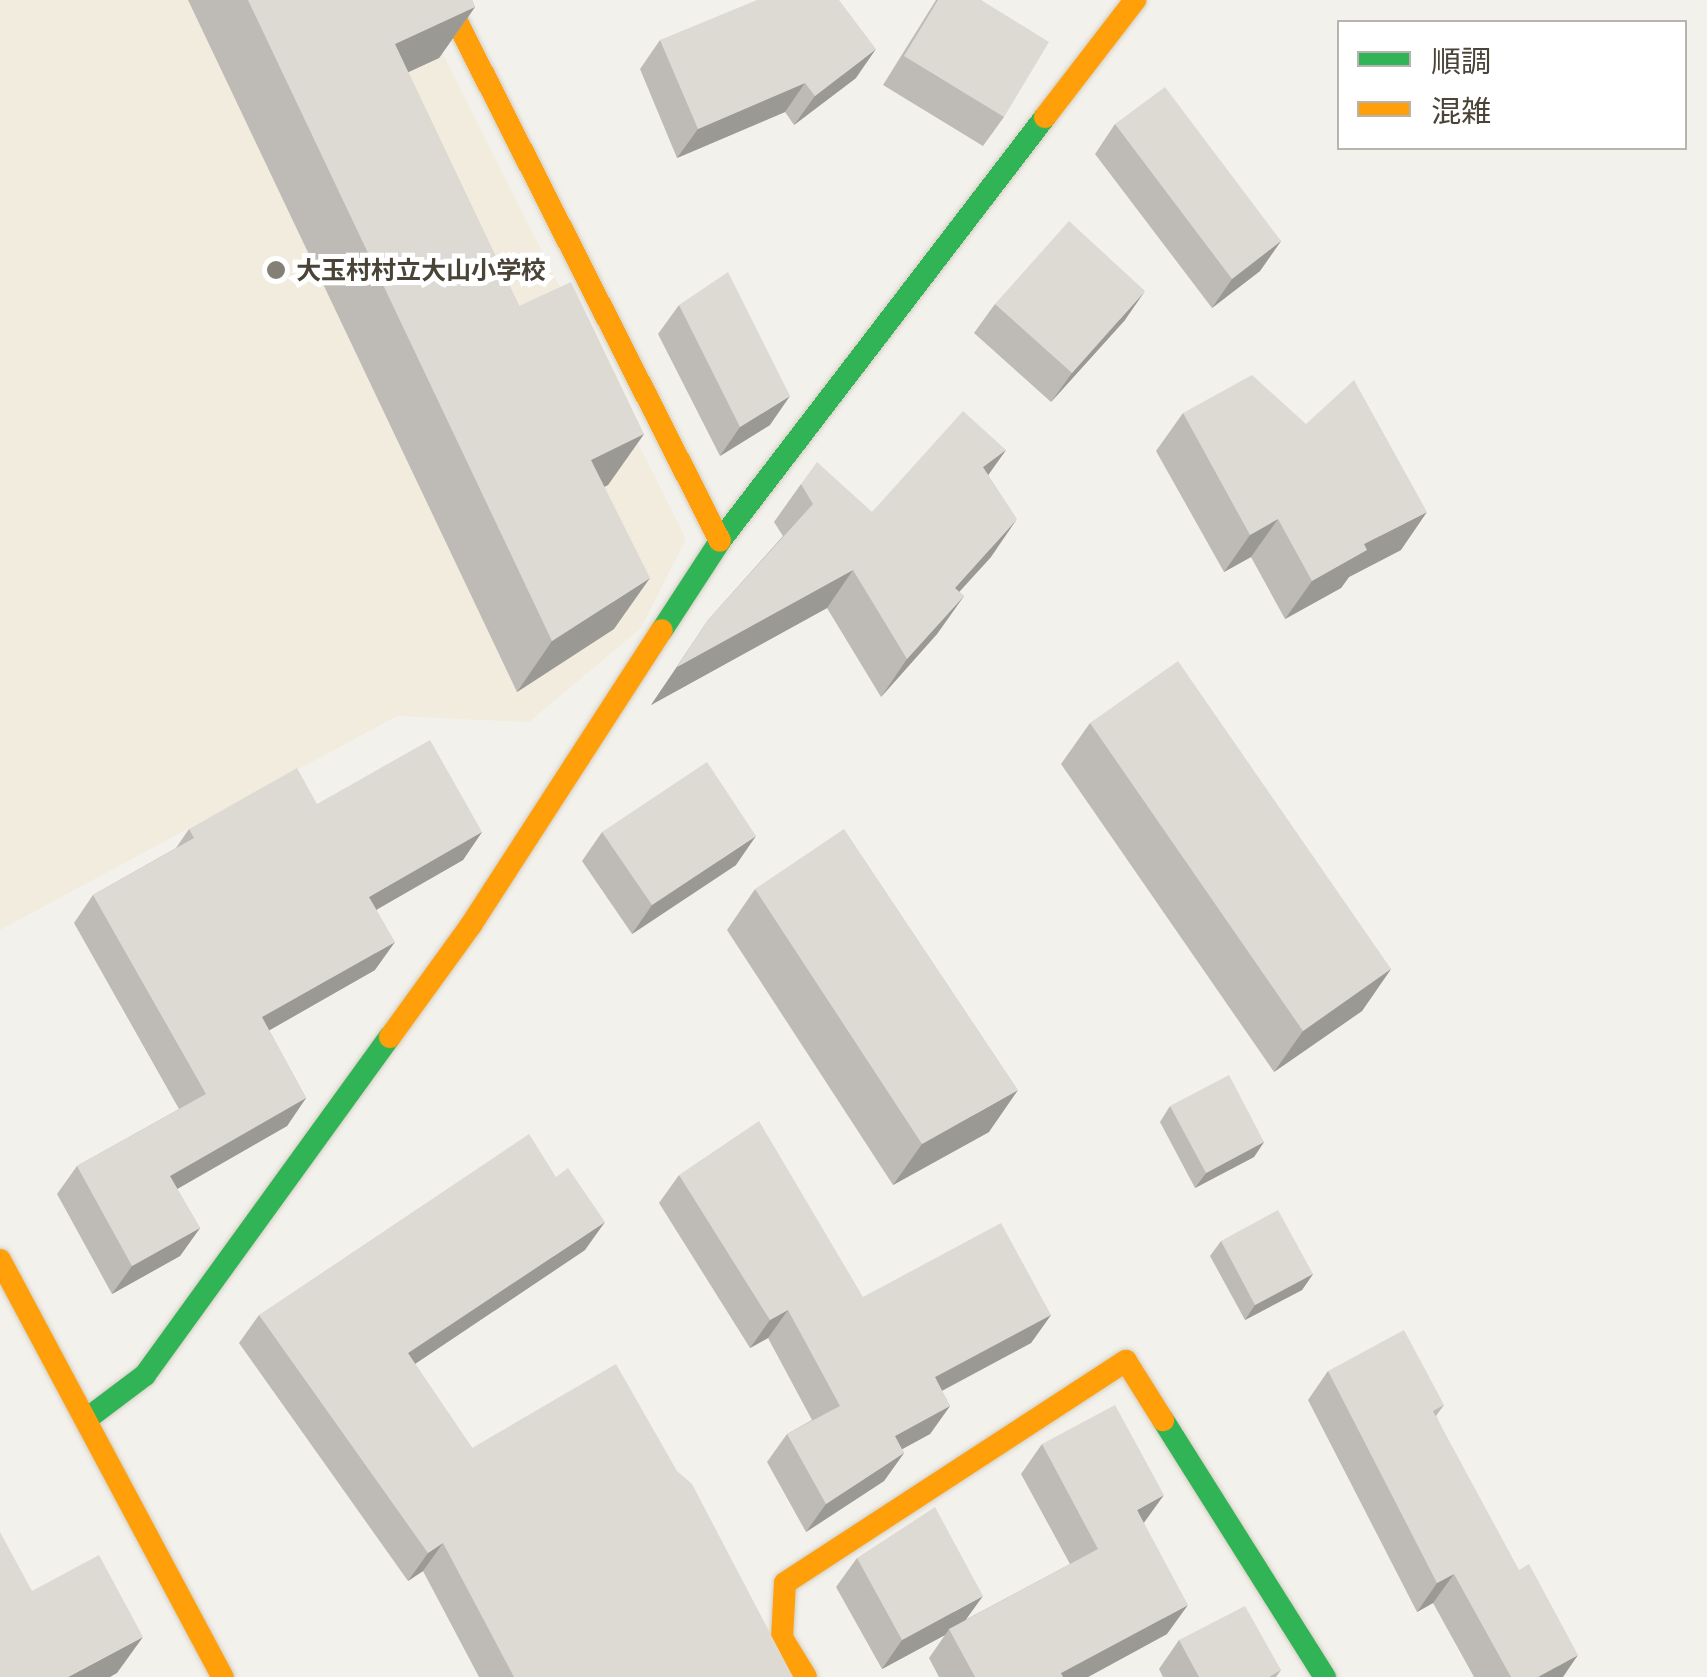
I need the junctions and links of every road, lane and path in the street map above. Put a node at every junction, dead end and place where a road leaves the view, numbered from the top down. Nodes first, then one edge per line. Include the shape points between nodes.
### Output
1 (446, 0) edge
2 (1135, 0) edge
3 (720, 542) junction
4 (0, 1260) edge
5 (88, 1418) junction
6 (223, 1677) edge
7 (806, 1677) edge
8 (1325, 1677) edge

1 - 3 street
2 - 3 street
3 - 5 street via 471,926 336,1116 145,1375
4 - 5 street
5 - 6 street
7 - 8 street via 782,1638 785,1583 1126,1361

